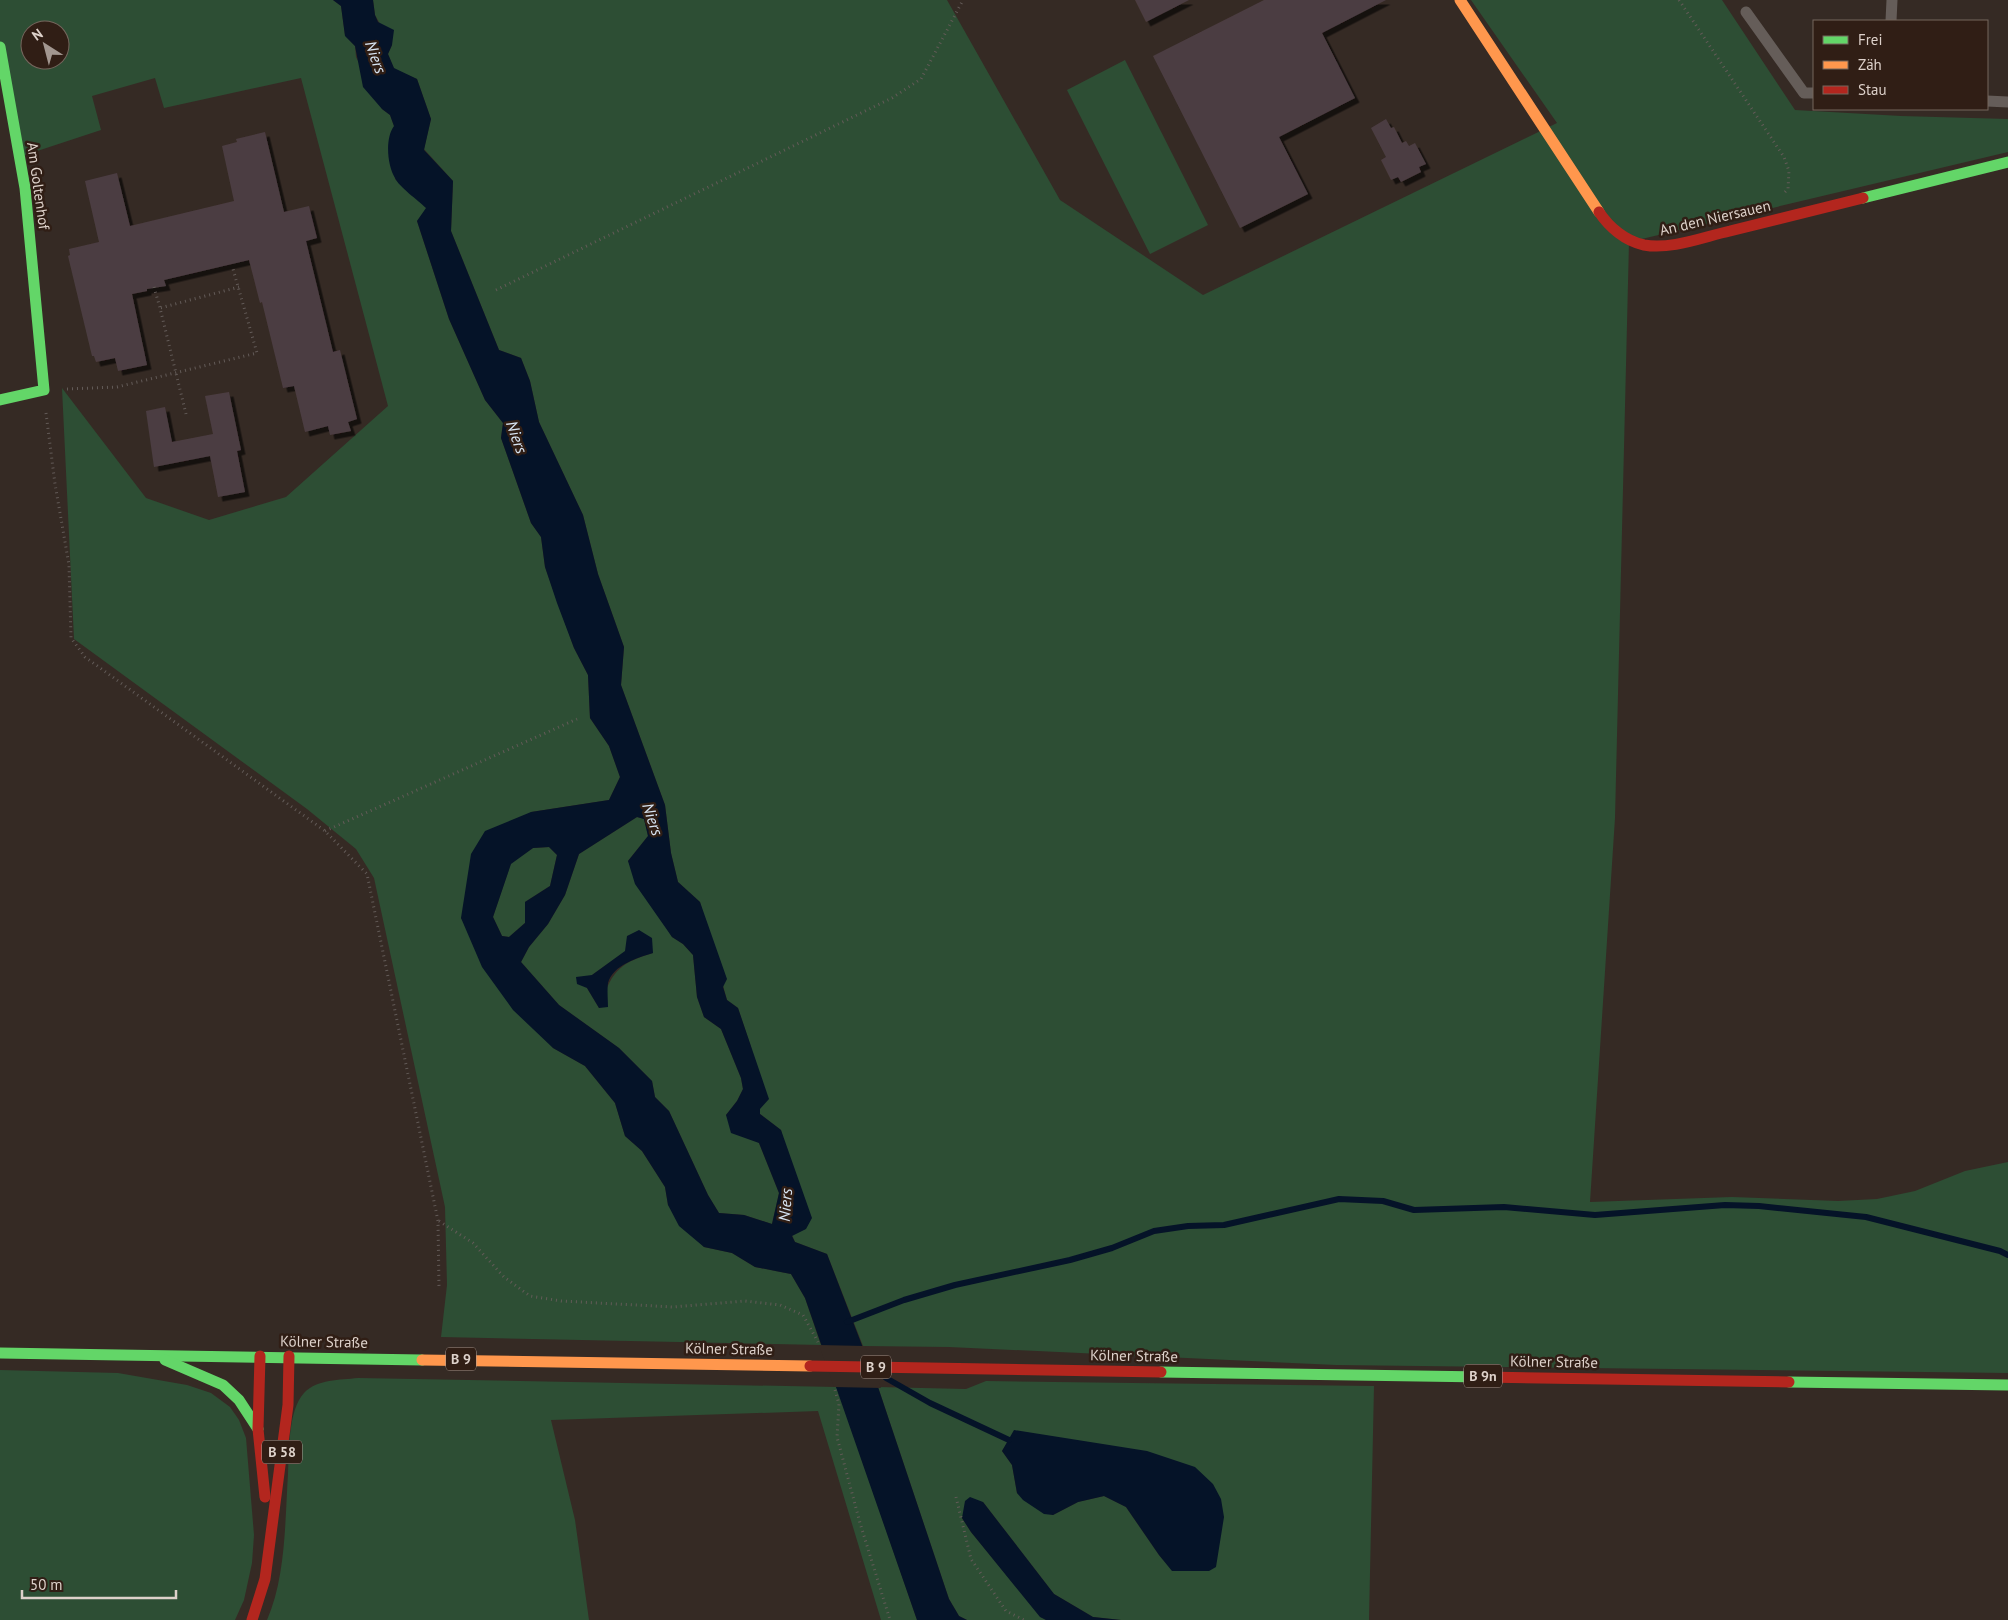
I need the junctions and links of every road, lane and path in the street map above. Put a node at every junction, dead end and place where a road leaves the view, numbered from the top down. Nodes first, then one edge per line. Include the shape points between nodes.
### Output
1 (963, 0) edge
2 (1460, 0) edge
3 (1679, 0) edge
4 (1892, 0) edge
5 (1746, 12) dead end
6 (1891, 20) edge
7 (0, 47) edge
8 (1813, 93) edge
9 (1988, 101) edge
10 (2008, 102) edge
11 (2008, 162) edge
12 (1781, 196) dead end
13 (233, 268) dead end
14 (154, 287) dead end
15 (239, 287) junction
16 (496, 290) dead end
17 (160, 308) junction
18 (177, 373) junction
19 (44, 390) junction
20 (0, 400) edge
21 (186, 414) dead end
22 (576, 719) dead end
23 (324, 831) junction
24 (439, 1287) dead end
25 (0, 1353) edge
26 (154, 1355) junction
27 (260, 1356) junction
28 (289, 1356) junction
29 (957, 1368) joint
30 (2008, 1385) edge
31 (258, 1429) junction
32 (956, 1497) dead end
33 (269, 1546) junction
34 (252, 1620) edge
35 (1024, 1620) edge

1 - 16 path via 921,79 892,98
2 - 11 main road, An den Niersauen via 1605,221 1619,236 1636,244 1656,248
3 - 12 path via 1784,157 1789,171 1788,189
4 - 6 lane
5 - 8 lane via 1804,93
7 - 19 main road, Am Goltenhof via 25,188
9 - 10 lane
13 - 15 path
14 - 17 path
15 - 17 path
15 - 18 path via 257,353
17 - 18 path
18 - 19 path via 117,387
18 - 21 path
19 - 20 main road
19 - 23 path via 69,565 71,638 85,657
22 - 23 path
23 - 24 path via 367,874 438,1221
25 - 26 main road, B 9
26 - 27 main road, B 9
26 - 31 main road via 223,1386 238,1400
27 - 28 main road, Kölner Straße / B 9
27 - 31 main road, B 58
28 - 29 main road, Kölner Straße / B 9
28 - 33 main road, B 58 via 288,1405
29 - 30 main road, Kölner Straße / B 9n
31 - 33 main road, B 58
32 - 35 path via 971,1558 1006,1611
33 - 34 main road, B 58 via 264,1579

